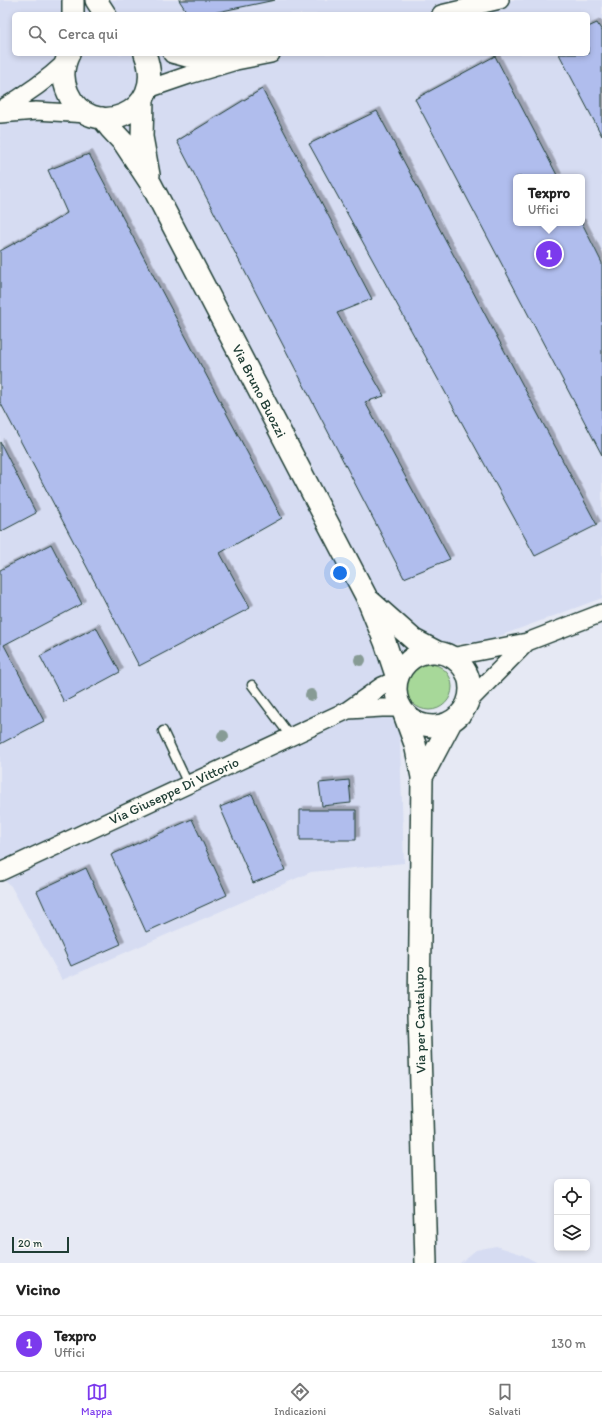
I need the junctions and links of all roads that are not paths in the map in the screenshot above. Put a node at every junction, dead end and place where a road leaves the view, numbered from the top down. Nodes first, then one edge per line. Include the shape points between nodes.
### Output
1 (73, 0) edge
2 (96, 0) edge
3 (500, 0) edge
4 (74, 12) edge
5 (104, 12) edge
6 (449, 12) edge
7 (146, 56) edge
8 (180, 56) edge
9 (261, 56) edge
10 (67, 58) edge
11 (236, 61) junction
12 (145, 94) junction
13 (0, 110) edge
14 (0, 114) edge
15 (95, 116) junction
16 (151, 184) junction
17 (367, 598) junction
18 (602, 613) edge
19 (527, 642) junction
20 (445, 655) junction
21 (397, 679) junction
22 (252, 685) dead end
23 (467, 703) junction
24 (348, 710) junction
25 (403, 711) junction
26 (451, 722) junction
27 (163, 731) dead end
28 (291, 737) junction
29 (422, 778) junction
30 (188, 784) junction
31 (0, 872) edge
32 (426, 1263) edge

1 - 4 street
2 - 5 street
3 - 6 street
7 - 12 street, Via Bruno Buozzi via 150,77
8 - 11 street
9 - 11 street
10 - 13 street via 50,77
10 - 15 street, Via Bruno Buozzi via 64,74 65,86 70,97 78,107
11 - 12 street via 189,75
12 - 15 street via 135,108 125,114 114,118
12 - 16 street, Via Bruno Buozzi via 142,137
14 - 15 street via 36,111
15 - 16 street, Via Bruno Buozzi via 124,143
16 - 17 street, Via Bruno Buozzi
17 - 20 street, Via Bruno Buozzi via 414,640
17 - 21 street, Via Bruno Buozzi
18 - 19 street
19 - 20 street
19 - 23 street
20 - 21 street via 428,652 418,655 402,668
20 - 23 street via 466,672 470,692
21 - 24 street, Via Giuseppe Di Vittorio via 382,686
21 - 25 street via 396,695
22 - 28 lane
23 - 26 street via 461,714
24 - 25 street, Via Giuseppe Di Vittorio
24 - 28 street, Via Giuseppe Di Vittorio
25 - 26 street via 414,722 426,726 439,726
25 - 29 street, Via per Cantalupo via 415,744
26 - 29 street, Via per Cantalupo
27 - 30 lane
28 - 30 street, Via Giuseppe Di Vittorio
29 - 32 street, Via per Cantalupo via 419,1013
30 - 31 street, Via Giuseppe Di Vittorio

